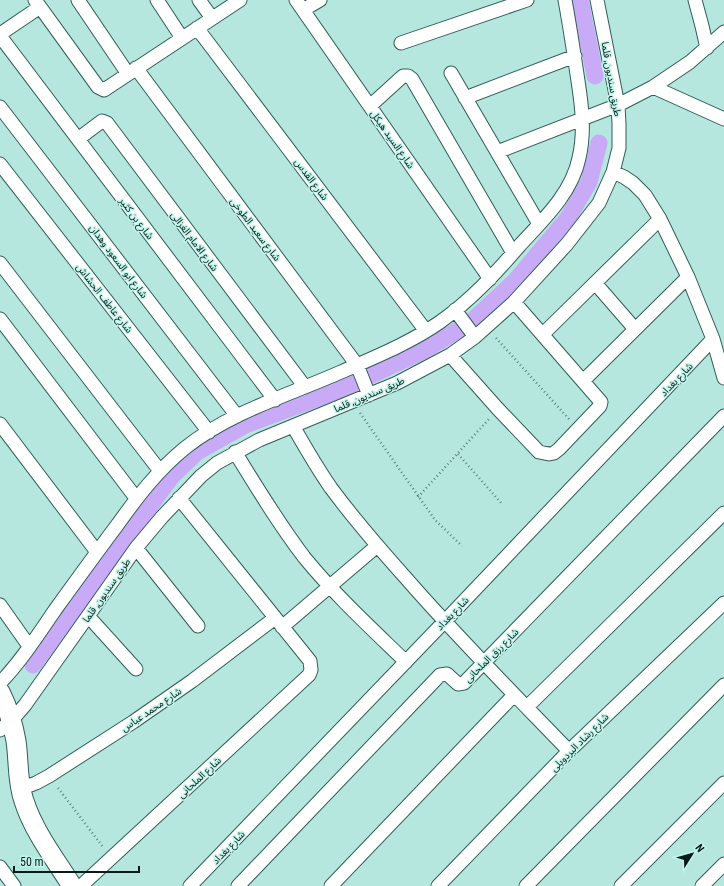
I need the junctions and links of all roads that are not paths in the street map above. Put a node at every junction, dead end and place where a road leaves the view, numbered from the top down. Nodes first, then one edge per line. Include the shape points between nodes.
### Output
1 (78, 0) edge
2 (157, 0) edge
3 (199, 0) edge
4 (240, 0) edge
5 (320, 0) edge
6 (527, 0) edge
7 (565, 0) edge
8 (597, 0) edge
9 (695, 0) edge
10 (38, 4) edge
11 (300, 5) edge
12 (212, 18) junction
13 (198, 28) junction
14 (724, 32) edge
15 (0, 35) edge
16 (182, 38) junction
17 (401, 43) dead end
18 (707, 48) junction
19 (575, 56) junction
20 (132, 71) junction
21 (451, 73) dead end
22 (653, 87) junction
23 (465, 98) junction
24 (618, 105) junction
25 (0, 106) edge
26 (370, 106) junction
27 (583, 118) junction
28 (724, 119) edge
29 (78, 139) junction
30 (497, 152) junction
31 (0, 164) edge
32 (613, 172) junction
33 (660, 219) junction
34 (539, 224) junction
35 (513, 253) junction
36 (0, 263) edge
37 (688, 277) junction
38 (490, 279) junction
39 (595, 283) junction
40 (514, 302) junction
41 (455, 310) junction
42 (0, 319) edge
43 (635, 330) junction
44 (426, 331) junction
45 (543, 334) junction
46 (476, 337) junction
47 (713, 339) junction
48 (450, 355) junction
49 (357, 365) junction
50 (724, 378) edge
51 (583, 381) junction
52 (305, 387) junction
53 (369, 395) junction
54 (275, 400) junction
55 (237, 416) junction
56 (724, 416) edge
57 (0, 424) edge
58 (293, 426) junction
59 (209, 432) junction
60 (235, 452) junction
61 (160, 471) junction
62 (136, 498) junction
63 (179, 498) junction
64 (724, 513) edge
65 (377, 546) junction
66 (136, 548) junction
67 (97, 552) junction
68 (330, 587) junction
69 (724, 603) edge
70 (0, 605) edge
71 (88, 616) junction
72 (279, 622) junction
73 (444, 622) junction
74 (198, 626) dead end
75 (29, 646) junction
76 (406, 662) junction
77 (484, 663) junction
78 (136, 669) dead end
79 (0, 683) edge
80 (724, 685) edge
81 (0, 692) edge
82 (514, 695) junction
83 (527, 707) junction
84 (6, 725) edge
85 (569, 751) junction
86 (724, 783) edge
87 (20, 789) junction
88 (724, 864) edge
89 (0, 867) edge
90 (14, 886) edge
91 (72, 886) edge
92 (81, 886) edge
93 (190, 886) edge
94 (238, 886) edge
95 (331, 886) edge
96 (438, 886) edge
97 (526, 886) edge
98 (621, 886) edge
99 (702, 886) edge

1 - 20 street, شارع سعيد الطوخى
2 - 16 street
3 - 12 street
4 - 12 street
5 - 11 street
6 - 17 street
7 - 19 street
8 - 24 street, طريق سنديون, قلما
9 - 18 street
10 - 15 street
10 - 20 street via 99,88 105,89
11 - 26 street, شارع السيد هيكل
12 - 13 street
13 - 16 street
13 - 44 street, شارع القدس
14 - 18 street
15 - 29 street, شارع بن كثير
16 - 20 street
18 - 22 street
19 - 23 street
19 - 27 street
20 - 49 street, شارع سعيد الطوخى
21 - 23 street
22 - 24 street
22 - 28 street
23 - 30 street
24 - 27 street
24 - 32 street, طريق سنديون, قلما via 619,148
25 - 55 street, شارع ابو السعود وهدان
26 - 35 street via 403,76 412,79
26 - 38 street, شارع السيد هيكل
27 - 30 street
27 - 34 street via 579,161 573,176 558,202
29 - 52 street, شارع الامام الغزالى via 102,121 107,124
29 - 54 street, شارع بن كثير
30 - 34 street
31 - 59 street, شارع عاطف الحشاش
32 - 33 street via 633,183 645,195
32 - 40 street, طريق سنديون, قلما via 599,203 567,244
33 - 37 street
33 - 39 street
34 - 35 street
35 - 38 street
36 - 61 street
37 - 43 street
37 - 47 street
38 - 41 street
39 - 43 street
39 - 45 street
40 - 45 street
40 - 46 street, طريق سنديون, قلما
41 - 44 street
41 - 46 street
42 - 62 street
43 - 51 street
44 - 49 street
45 - 51 street
46 - 48 street, طريق سنديون, قلما
47 - 50 street
47 - 73 street, شارع بغداد
48 - 51 street via 534,448 544,454 554,453 602,403
48 - 53 street, طريق سنديون, قلما
49 - 52 street
49 - 53 street, شارع سعيد الطوخى
52 - 54 street
53 - 58 street, طريق سنديون, قلما
54 - 55 street
55 - 59 street
56 - 77 street, شارع رزق الملحانى
57 - 67 street
58 - 60 street, طريق سنديون, قلما
58 - 65 street via 331,487
59 - 61 street
60 - 63 street, طريق سنديون, قلما via 201,476
60 - 68 street via 292,540
61 - 62 street
62 - 67 street
63 - 66 street, طريق سنديون, قلما
63 - 72 street
64 - 83 street
65 - 68 street, شارع محمد عباس
65 - 73 street
66 - 71 street, طريق سنديون, قلما
66 - 74 street
67 - 75 street
68 - 72 street, شارع محمد عباس
68 - 76 street
69 - 85 street, شارع رشاد البردويلى
70 - 75 street
71 - 78 street
71 - 84 street, طريق سنديون, قلما via 25,705
72 - 87 street, شارع محمد عباس via 134,722 49,776
72 - 92 street, شارع الملحانى via 310,661 310,675
73 - 76 street, شارع بغداد
73 - 77 street
75 - 79 street
76 - 93 street, شارع بغداد
77 - 82 street
77 - 94 street, شارع رزق الملحانى via 462,684 458,684 447,674 440,675
80 - 97 street
81 - 84 street
82 - 83 street
82 - 95 street
83 - 85 street
84 - 87 street via 16,741
85 - 96 street, شارع رشاد البردويلى
86 - 98 street
87 - 91 street via 34,824
88 - 99 street
89 - 90 street

